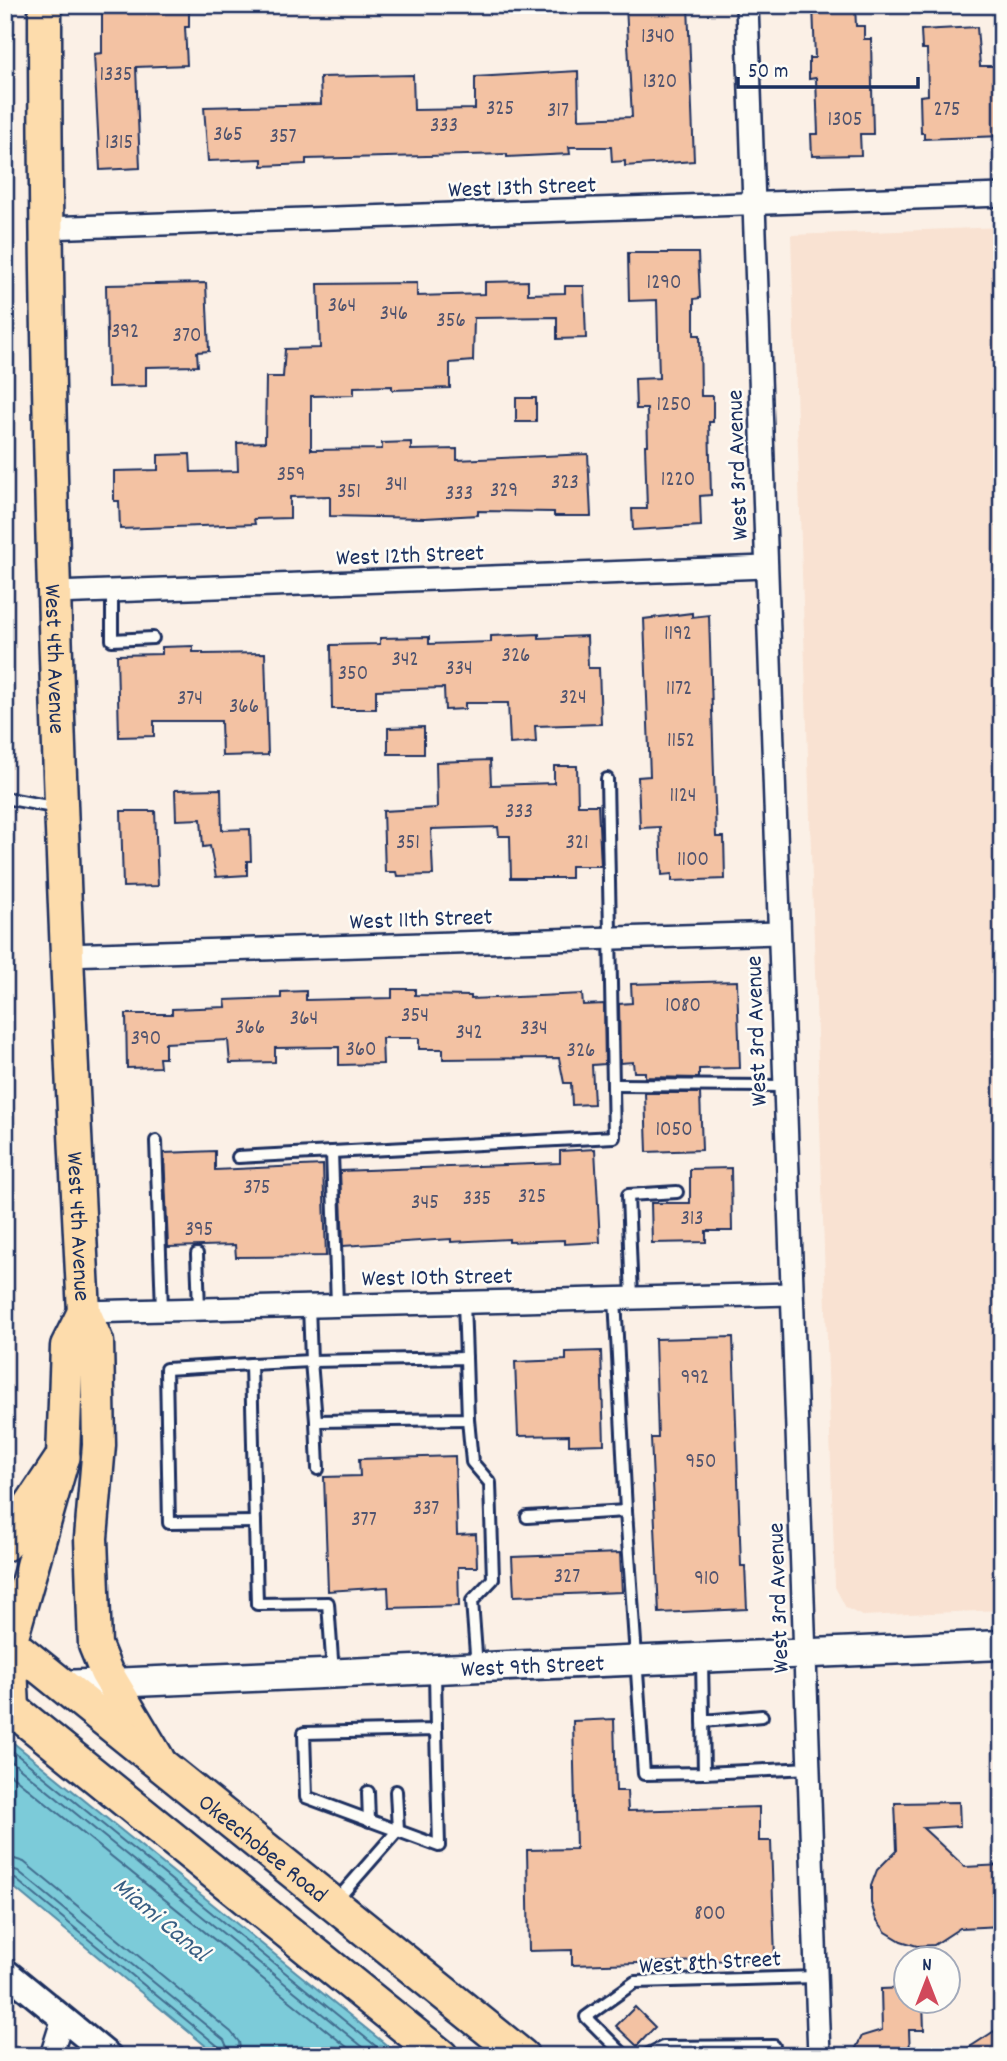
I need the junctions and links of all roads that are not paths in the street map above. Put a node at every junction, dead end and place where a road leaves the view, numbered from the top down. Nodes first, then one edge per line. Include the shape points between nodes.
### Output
1 (46, 5) edge
2 (747, 5) edge
3 (1002, 195) edge
4 (754, 204) junction
5 (45, 228) junction
6 (766, 567) junction
7 (112, 591) junction
8 (55, 593) junction
9 (153, 638) dead end
10 (607, 779) dead end
11 (5, 798) edge
12 (61, 809) junction
13 (778, 933) junction
14 (611, 938) junction
15 (65, 956) junction
16 (614, 1085) junction
17 (783, 1086) junction
18 (156, 1141) dead end
19 (332, 1152) junction
20 (238, 1157) dead end
21 (677, 1192) dead end
22 (197, 1254) dead end
23 (790, 1294) junction
24 (624, 1298) junction
25 (464, 1302) junction
26 (337, 1305) junction
27 (309, 1306) junction
28 (199, 1308) junction
29 (162, 1309) junction
30 (84, 1312) junction
31 (466, 1358) junction
32 (311, 1361) junction
33 (251, 1364) junction
34 (468, 1419) junction
35 (316, 1421) junction
36 (63, 1457) junction
37 (318, 1469) dead end
38 (626, 1511) junction
39 (527, 1517) dead end
40 (255, 1522) junction
41 (5, 1544) edge
42 (8, 1641) edge
43 (1002, 1645) edge
44 (806, 1653) junction
45 (702, 1657) junction
46 (635, 1660) junction
47 (477, 1667) junction
48 (435, 1668) junction
49 (333, 1673) junction
50 (111, 1682) junction
51 (62, 1685) junction
52 (8, 1695) edge
53 (762, 1716) dead end
54 (703, 1721) junction
55 (436, 1730) junction
56 (810, 1768) junction
57 (164, 1770) junction
58 (704, 1773) junction
59 (396, 1791) dead end
60 (368, 1792) dead end
61 (369, 1821) junction
62 (398, 1830) junction
63 (333, 1904) junction
64 (5, 1971) edge
65 (816, 1976) junction
66 (63, 2018) junction
67 (774, 2046) dead end
68 (51, 2056) edge
69 (109, 2056) edge
70 (442, 2056) edge
71 (522, 2056) edge
72 (625, 2056) edge
73 (645, 2056) edge
74 (818, 2056) edge

1 - 5 main road, West 4th Avenue
2 - 4 street, West 3rd Avenue
3 - 4 street, West 13th Street
4 - 5 street, West 13th Street
4 - 6 street, West 3rd Avenue
5 - 8 main road, West 4th Avenue
6 - 7 street, West 12th Street
6 - 13 street, West 3rd Avenue
7 - 8 street, West 12th Street
7 - 9 lane via 113,640
8 - 12 main road, West 4th Avenue
10 - 14 lane
11 - 12 lane
12 - 15 main road, West 4th Avenue
13 - 14 street, West 11th Street
13 - 17 street, West 3rd Avenue
14 - 15 street, West 11th Street
14 - 16 lane
15 - 30 main road, West 4th Avenue
16 - 17 lane
16 - 19 lane via 614,1137
17 - 23 street, West 3rd Avenue
18 - 29 lane
19 - 20 lane
19 - 26 lane
21 - 24 lane via 628,1195
22 - 28 lane
23 - 24 street, West 10th Street
23 - 44 street, West 3rd Avenue
24 - 25 street, West 10th Street
24 - 38 lane
25 - 26 street, West 10th Street
25 - 31 lane
26 - 27 street, West 10th Street
27 - 28 street, West 10th Street
27 - 32 lane
28 - 29 street, West 10th Street
29 - 30 street, West 10th Street
30 - 36 main road, West 4th Avenue via 67,1346
30 - 50 main road, West 4th Avenue via 97,1342 99,1445 91,1538 92,1620 95,1645
31 - 32 lane
31 - 34 lane
32 - 33 lane
32 - 35 lane
33 - 40 lane
33 - 40 lane via 166,1369 169,1523
34 - 35 lane
34 - 47 lane via 472,1462 490,1483 493,1579 472,1601
35 - 37 lane
36 - 41 highway
36 - 42 main road, West 4th Avenue
38 - 39 lane
38 - 46 lane
40 - 49 lane via 257,1604 328,1603
42 - 51 highway, Okeechobee Road
42 - 52 main road, West 4th Avenue
43 - 44 main road, West 9th Street
44 - 45 main road, West 9th Street
44 - 56 street, West 3rd Avenue
45 - 46 main road, West 9th Street
45 - 54 lane
46 - 47 main road, West 9th Street
46 - 58 lane via 644,1774
47 - 48 main road, West 9th Street
48 - 49 main road, West 9th Street
48 - 55 lane
49 - 50 main road, West 9th Street
50 - 51 main road, West 9th Street
50 - 57 main road, West 4th Avenue
51 - 52 highway
51 - 57 highway, Okeechobee Road
52 - 70 highway, Okeechobee Road
53 - 54 lane
54 - 58 lane
55 - 61 lane via 364,1736 304,1732 306,1797
55 - 62 lane via 439,1846
56 - 58 lane
56 - 65 street, West 3rd Avenue
57 - 63 highway, Okeechobee Road
59 - 62 lane
60 - 61 lane
61 - 62 lane
62 - 63 lane
63 - 71 highway, Okeechobee Road
64 - 66 street
65 - 72 lane, West 8th Street via 635,1982 586,2017
65 - 74 street, West 3rd Avenue
66 - 68 street
66 - 69 street
67 - 73 lane via 663,2047

